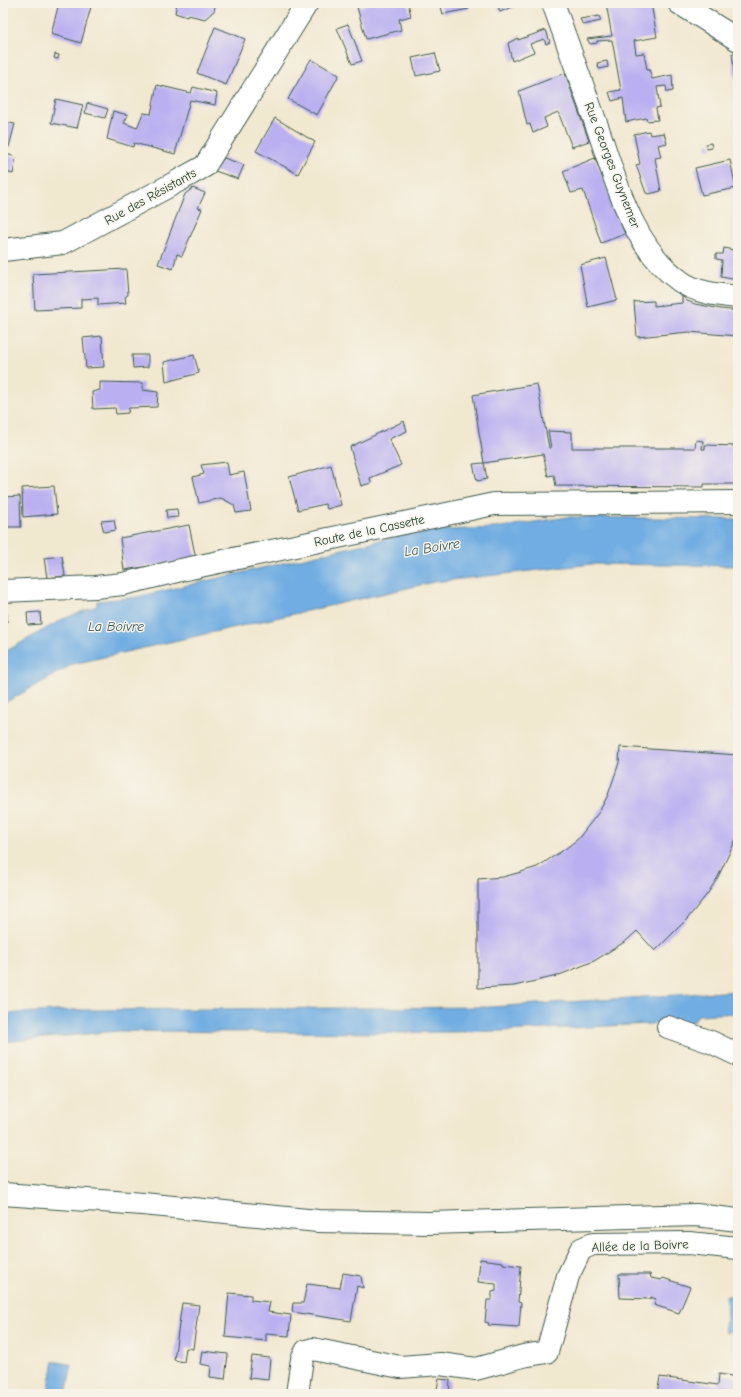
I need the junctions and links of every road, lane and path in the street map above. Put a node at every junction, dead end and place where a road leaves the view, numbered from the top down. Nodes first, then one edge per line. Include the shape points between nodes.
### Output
1 (307, 3) edge
2 (553, 3) edge
3 (679, 3) edge
4 (738, 40) edge
5 (3, 250) edge
6 (738, 297) edge
7 (738, 502) edge
8 (3, 592) edge
9 (668, 1027) dead end
10 (738, 1055) edge
11 (3, 1194) edge
12 (738, 1220) edge
13 (738, 1248) edge
14 (297, 1394) edge

1 - 5 street, Rue des Résistants via 205,166 63,242
2 - 6 street, Rue Georges Guynemer via 620,189 635,226 647,246 662,265 681,282 703,292
3 - 4 street
7 - 8 street, Route de la Cassette via 494,504 123,584 95,588
9 - 10 street via 711,1042
11 - 12 street via 318,1221 429,1223 696,1215
13 - 14 street, Allée de la Boivre via 689,1243 593,1244 581,1248 568,1276 547,1352 476,1369 440,1364 400,1367 313,1349 306,1351 302,1359

